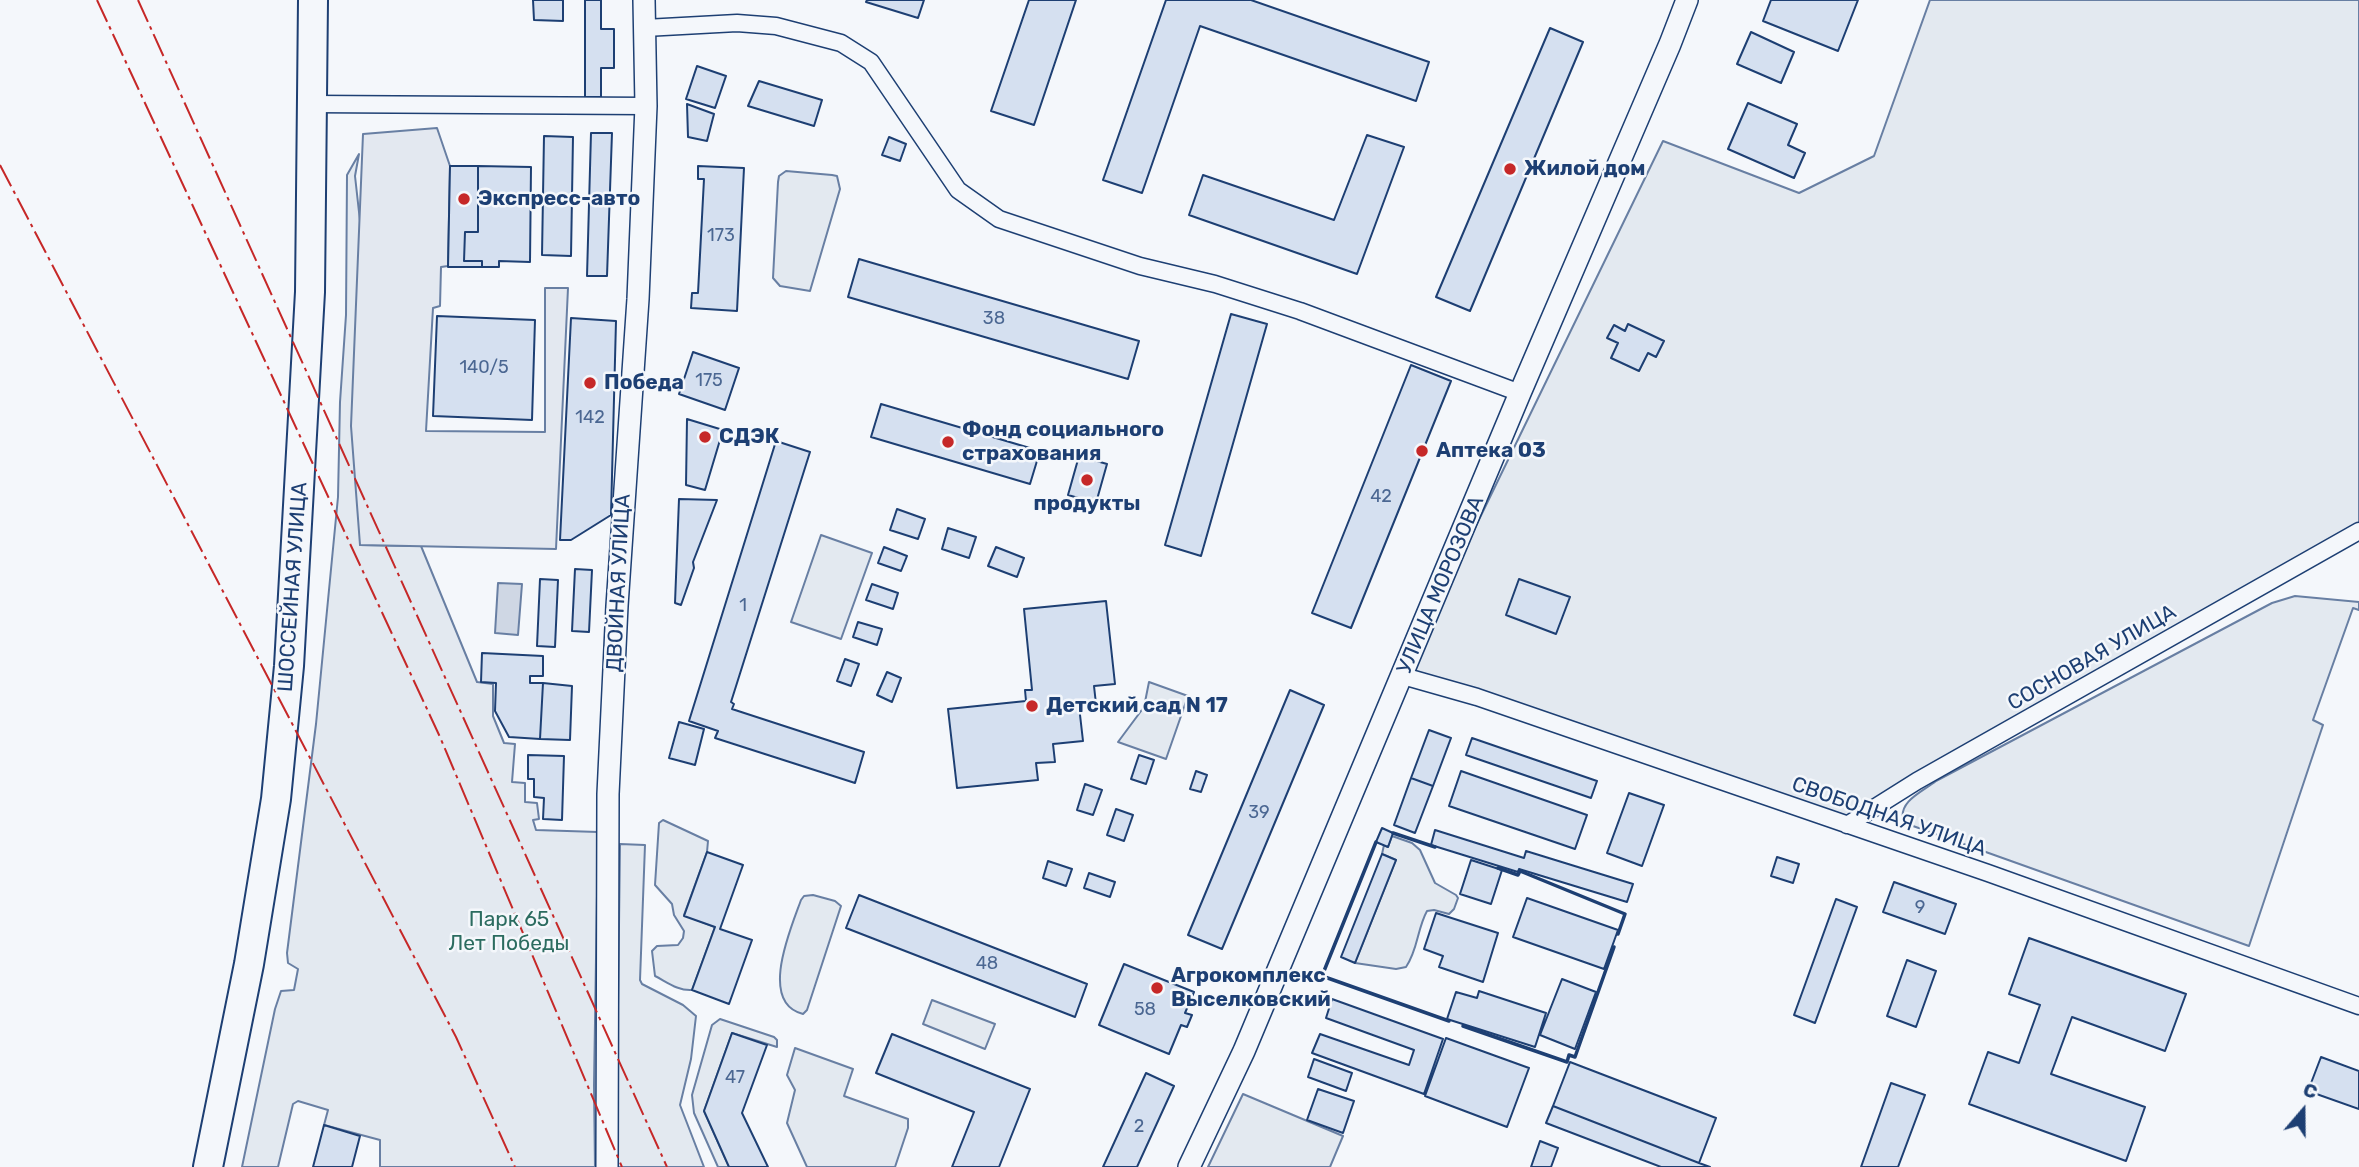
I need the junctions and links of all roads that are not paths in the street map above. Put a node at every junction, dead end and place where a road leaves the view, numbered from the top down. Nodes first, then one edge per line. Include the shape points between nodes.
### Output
1 (313, 0) edge
2 (645, 0) edge
3 (1687, 0) edge
4 (645, 28) junction
5 (312, 104) junction
6 (646, 106) junction
7 (1520, 393) junction
8 (2359, 531) edge
9 (1402, 676) junction
10 (1847, 825) junction
11 (2359, 1006) edge
12 (208, 1167) edge
13 (607, 1167) edge
14 (1189, 1167) edge

1 - 5 highway, ШОССЕЙНАЯ УЛИЦА
2 - 4 street, ДВОЙНАЯ УЛИЦА
3 - 7 street, УЛИЦА МОРОЗОВА
4 - 6 street, ДВОЙНАЯ УЛИЦА
4 - 7 street via 737,23 776,26 841,43 871,62 958,190 999,219 1140,266 1300,311
5 - 6 street
5 - 12 highway, ШОССЕЙНАЯ УЛИЦА via 310,292 290,653 276,799
6 - 13 street, ДВОЙНАЯ УЛИЦА via 608,794
7 - 9 street, УЛИЦА МОРОЗОВА
8 - 10 street, СОСНОВАЯ УЛИЦА
9 - 10 street, СВОБОДНАЯ УЛИЦА via 1478,697
9 - 14 street, УЛИЦА МОРОЗОВА via 1244,1051
10 - 11 street, СВОБОДНАЯ УЛИЦА

